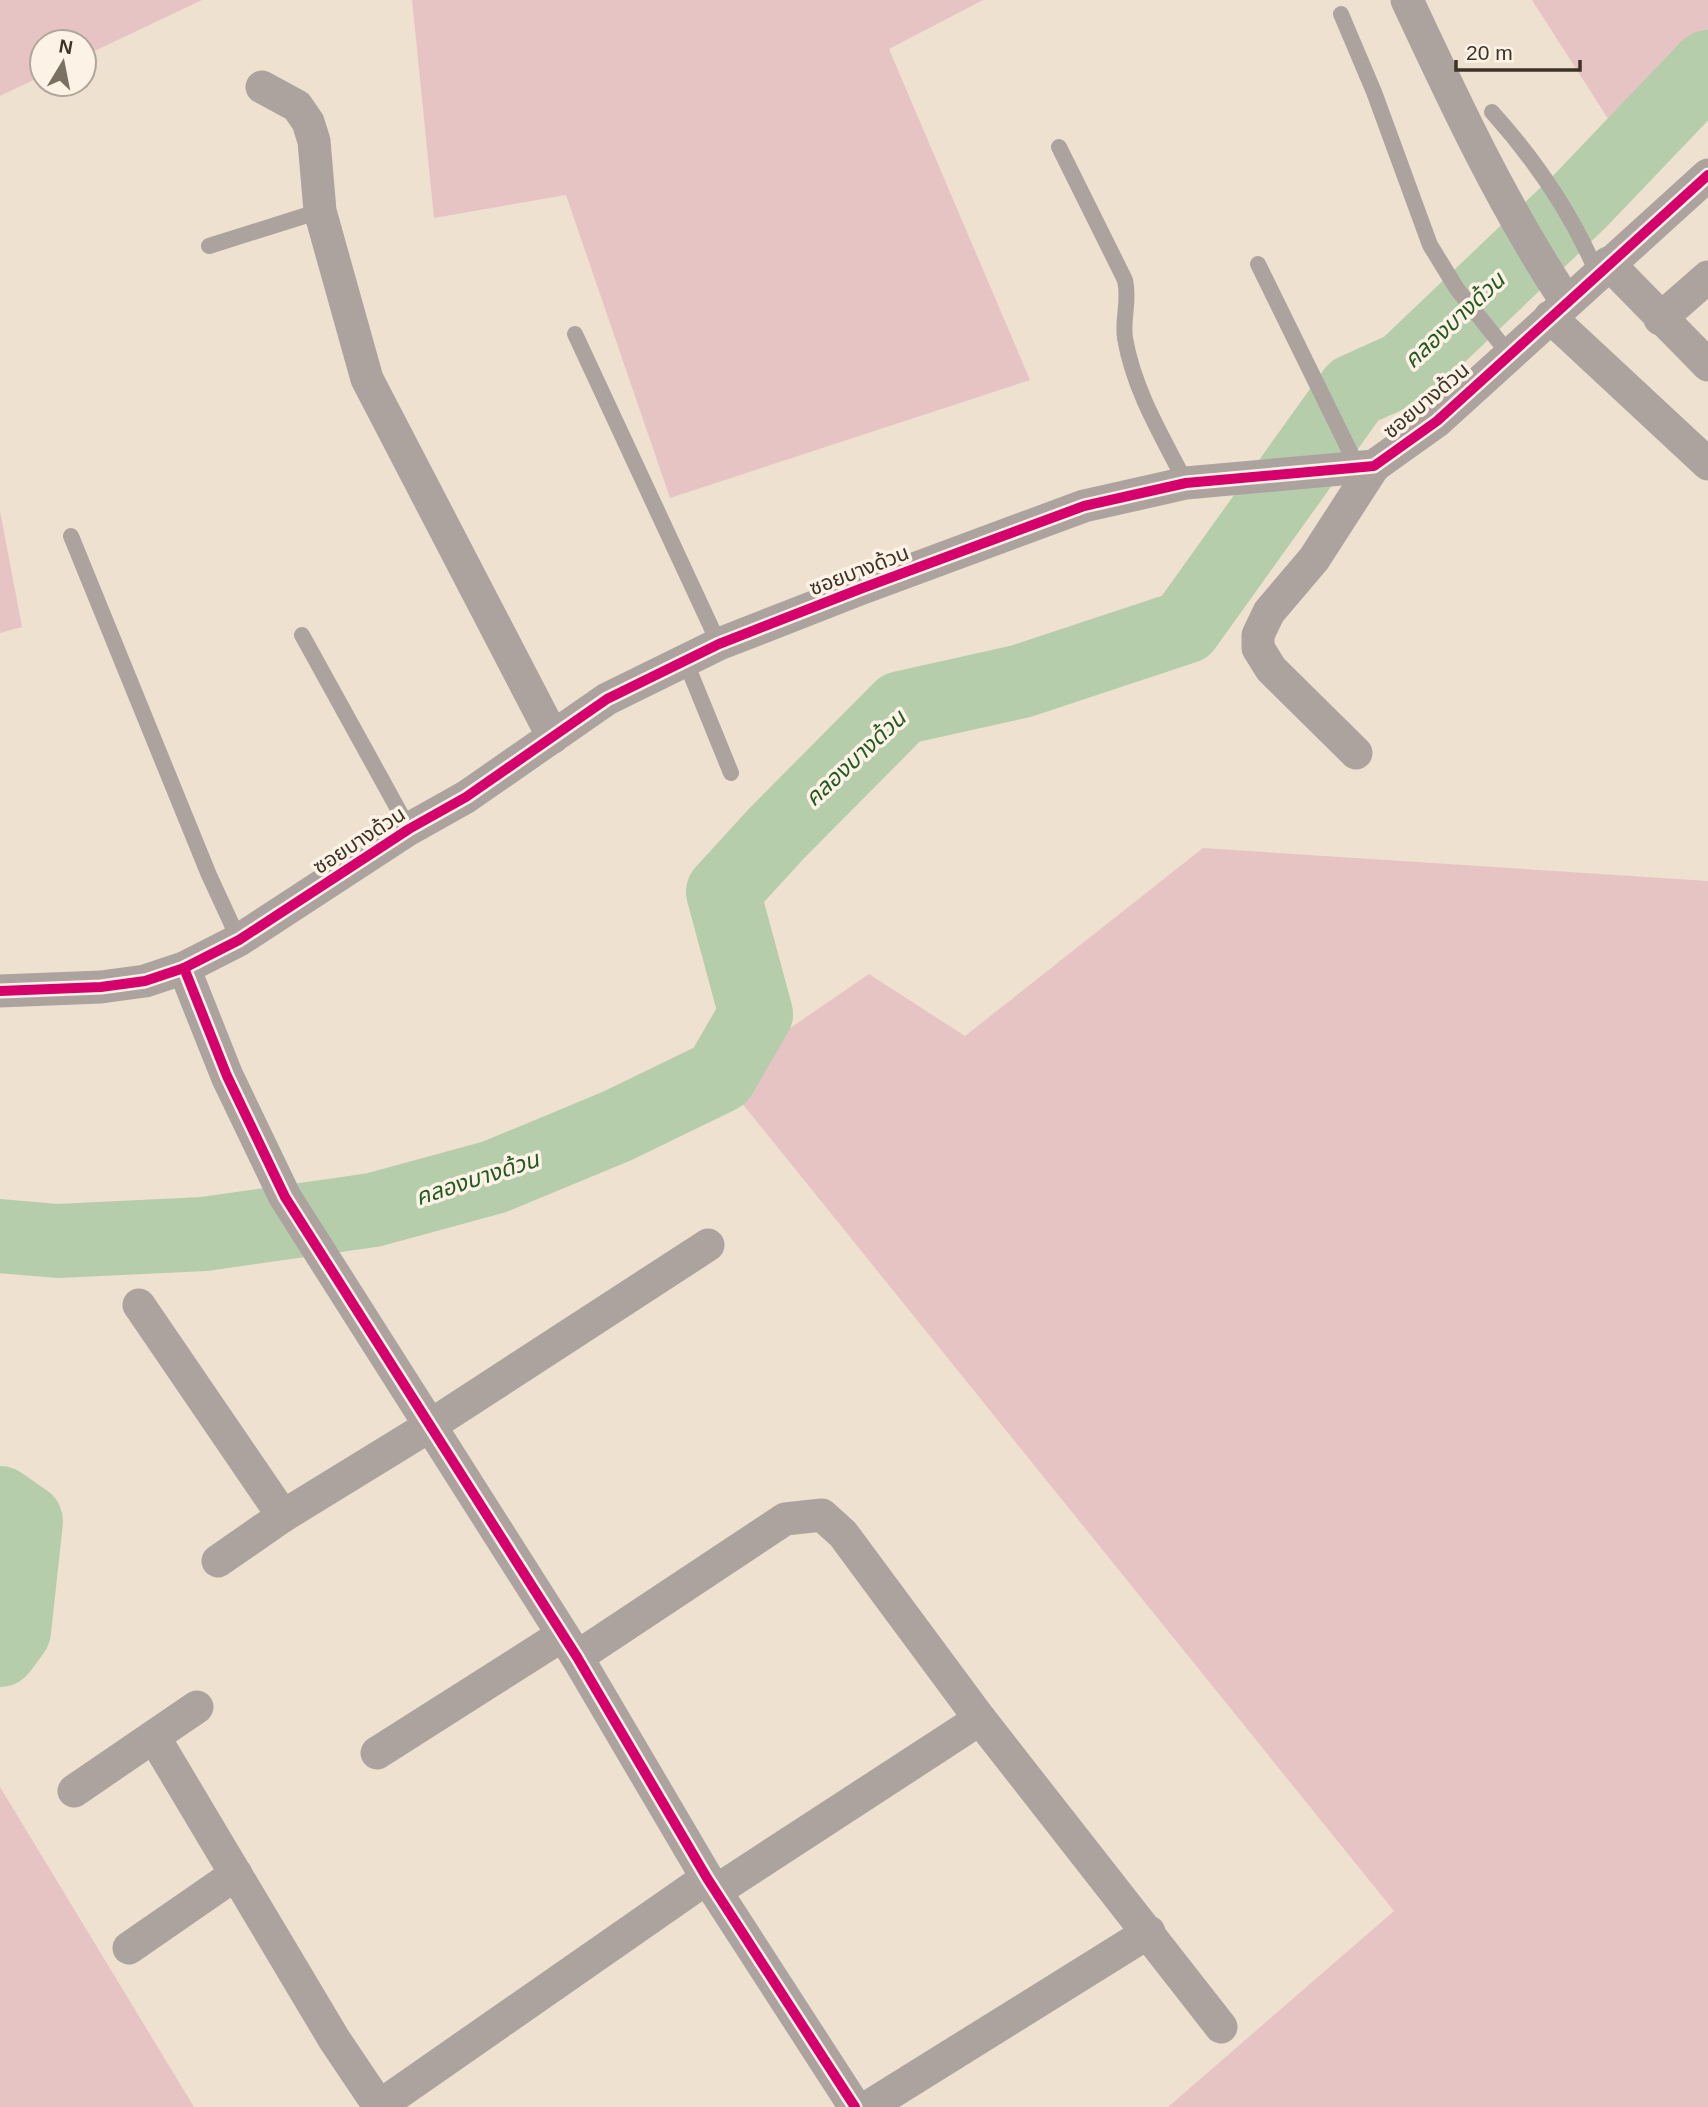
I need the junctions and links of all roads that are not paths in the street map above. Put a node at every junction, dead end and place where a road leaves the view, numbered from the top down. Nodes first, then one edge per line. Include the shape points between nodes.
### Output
1 (1407, 0) edge
2 (1341, 14) dead end
3 (262, 87) dead end
4 (1492, 112) dead end
5 (1059, 147) dead end
6 (1708, 175) edge
7 (320, 211) junction
8 (209, 246) dead end
9 (1258, 264) dead end
10 (1602, 268) junction
11 (1708, 277) edge
12 (1558, 309) junction
13 (1660, 319) junction
14 (575, 334) dead end
15 (1509, 354) junction
16 (1708, 365) edge
17 (1708, 464) edge
18 (1356, 468) junction
19 (1186, 483) junction
20 (71, 536) dead end
21 (302, 635) dead end
22 (719, 644) junction
23 (685, 660) junction
24 (553, 737) junction
25 (1356, 753) dead end
26 (730, 773) dead end
27 (408, 830) junction
28 (239, 940) junction
29 (184, 968) junction
30 (0, 991) edge
31 (708, 1245) dead end
32 (139, 1305) dead end
33 (428, 1427) junction
34 (283, 1516) junction
35 (218, 1561) dead end
36 (569, 1646) junction
37 (197, 1707) dead end
38 (980, 1719) junction
39 (154, 1737) junction
40 (377, 1753) dead end
41 (74, 1791) dead end
42 (236, 1874) junction
43 (712, 1885) junction
44 (1149, 1932) junction
45 (128, 1948) dead end
46 (1221, 2027) dead end
47 (378, 2107) edge
48 (856, 2107) edge
49 (868, 2107) edge

1 - 12 street via 1470,134 1546,271
2 - 15 lane via 1430,245 1457,289
3 - 7 street via 297,106 307,122 314,141
4 - 10 lane via 1530,154
5 - 19 lane via 1125,280 1128,304 1123,325 1133,378
6 - 10 street, ซอยบางด้วน
7 - 8 lane
7 - 24 street via 367,379
9 - 18 lane
10 - 12 street, ซอยบางด้วน
10 - 13 street
11 - 13 street
12 - 15 street, ซอยบางด้วน
12 - 17 street
13 - 16 street
14 - 22 lane
15 - 18 street, ซอยบางด้วน via 1437,421
18 - 19 street, ซอยบางด้วน
18 - 25 street via 1314,559 1269,612 1258,635 1258,648 1271,669
19 - 22 street, ซอยบางด้วน via 1084,506
20 - 28 lane
21 - 27 lane
22 - 23 street, ซอยบางด้วน
23 - 24 street, ซอยบางด้วน via 607,699
23 - 26 lane
24 - 27 street, ซอยบางด้วน via 466,797
27 - 28 street, ซอยบางด้วน
28 - 29 street, ซอยบางด้วน
29 - 30 street, ซอยบางด้วน via 145,981 101,987
29 - 33 street via 227,1076 285,1197
31 - 33 street
32 - 34 street
33 - 34 street
33 - 36 street
34 - 35 street
36 - 38 street via 785,1519 822,1515 843,1534
36 - 40 street
36 - 43 street
37 - 39 street
38 - 43 street
38 - 44 street
39 - 41 street
39 - 42 street
42 - 45 street
42 - 47 street
43 - 47 street
43 - 48 street
44 - 46 street
44 - 49 street

